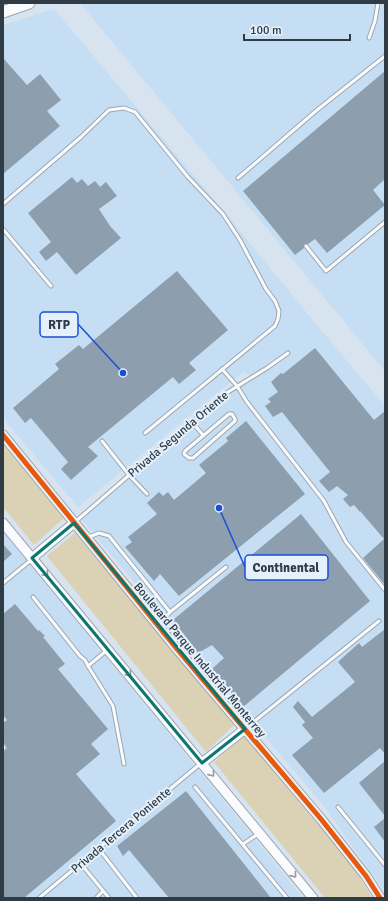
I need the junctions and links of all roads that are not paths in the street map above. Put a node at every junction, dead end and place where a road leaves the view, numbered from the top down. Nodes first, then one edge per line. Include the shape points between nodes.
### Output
1 (29, 3) edge
2 (378, 3) edge
3 (3, 12) edge
4 (369, 38) dead end
5 (385, 56) edge
6 (238, 178) dead end
7 (3, 204) edge
8 (385, 222) edge
9 (3, 229) edge
10 (306, 246) dead end
11 (51, 286) dead end
12 (288, 353) dead end
13 (222, 369) junction
14 (237, 386) junction
15 (192, 422) junction
16 (145, 433) dead end
17 (3, 435) edge
18 (203, 435) junction
19 (102, 441) dead end
20 (129, 475) junction
21 (147, 494) dead end
22 (3, 523) edge
23 (74, 523) junction
24 (87, 538) junction
25 (32, 558) junction
26 (226, 566) dead end
27 (3, 583) edge
28 (385, 590) edge
29 (33, 597) dead end
30 (170, 612) junction
31 (379, 621) dead end
32 (158, 626) junction
33 (108, 649) junction
34 (88, 666) junction
35 (245, 729) junction
36 (202, 763) junction
37 (124, 764) dead end
38 (195, 787) dead end
39 (338, 807) dead end
40 (260, 832) junction
41 (243, 844) junction
42 (99, 849) junction
43 (81, 864) junction
44 (385, 865) edge
45 (104, 891) junction
46 (39, 898) edge
47 (96, 898) edge
48 (109, 898) edge
49 (137, 898) edge
50 (287, 898) edge
51 (313, 898) edge
52 (380, 898) edge

1 - 3 highway
2 - 4 lane
5 - 6 lane
7 - 13 lane via 109,110 124,108 135,112 188,177 223,214 275,301 278,310 275,326
8 - 10 lane via 326,271
9 - 11 lane
12 - 14 lane, Privada Segunda Oriente
13 - 14 lane
13 - 16 lane
14 - 15 lane, Privada Segunda Oriente
14 - 28 lane via 324,501 346,542
15 - 18 lane
15 - 20 lane, Privada Segunda Oriente
17 - 23 street, Boulevard Parque Industrial Monterrey
18 - 18 lane via 185,451 184,454 188,458 193,458 235,421 232,414
19 - 20 lane
20 - 21 lane
20 - 23 lane, Privada Segunda Oriente
22 - 25 street
23 - 24 street, Boulevard Parque Industrial Monterrey
23 - 25 street
24 - 30 lane via 99,533 109,536
24 - 32 street, Boulevard Parque Industrial Monterrey
25 - 27 lane
25 -> 33 street
26 - 30 lane
29 - 34 lane
30 - 32 lane
31 - 35 lane
32 - 35 street, Boulevard Parque Industrial Monterrey
33 - 34 lane
33 -> 36 street
34 - 37 lane via 113,706
35 - 36 street
35 - 52 street, Boulevard Parque Industrial Monterrey via 321,819
36 -> 40 street
36 - 42 lane, Privada Tercera Poniente
38 - 41 lane
39 - 44 lane
40 - 41 lane
40 -> 51 street
41 - 50 lane
42 - 43 lane, Privada Tercera Poniente
42 - 49 lane
43 - 45 lane
43 - 46 lane, Privada Tercera Poniente
45 - 47 lane
45 - 48 lane

